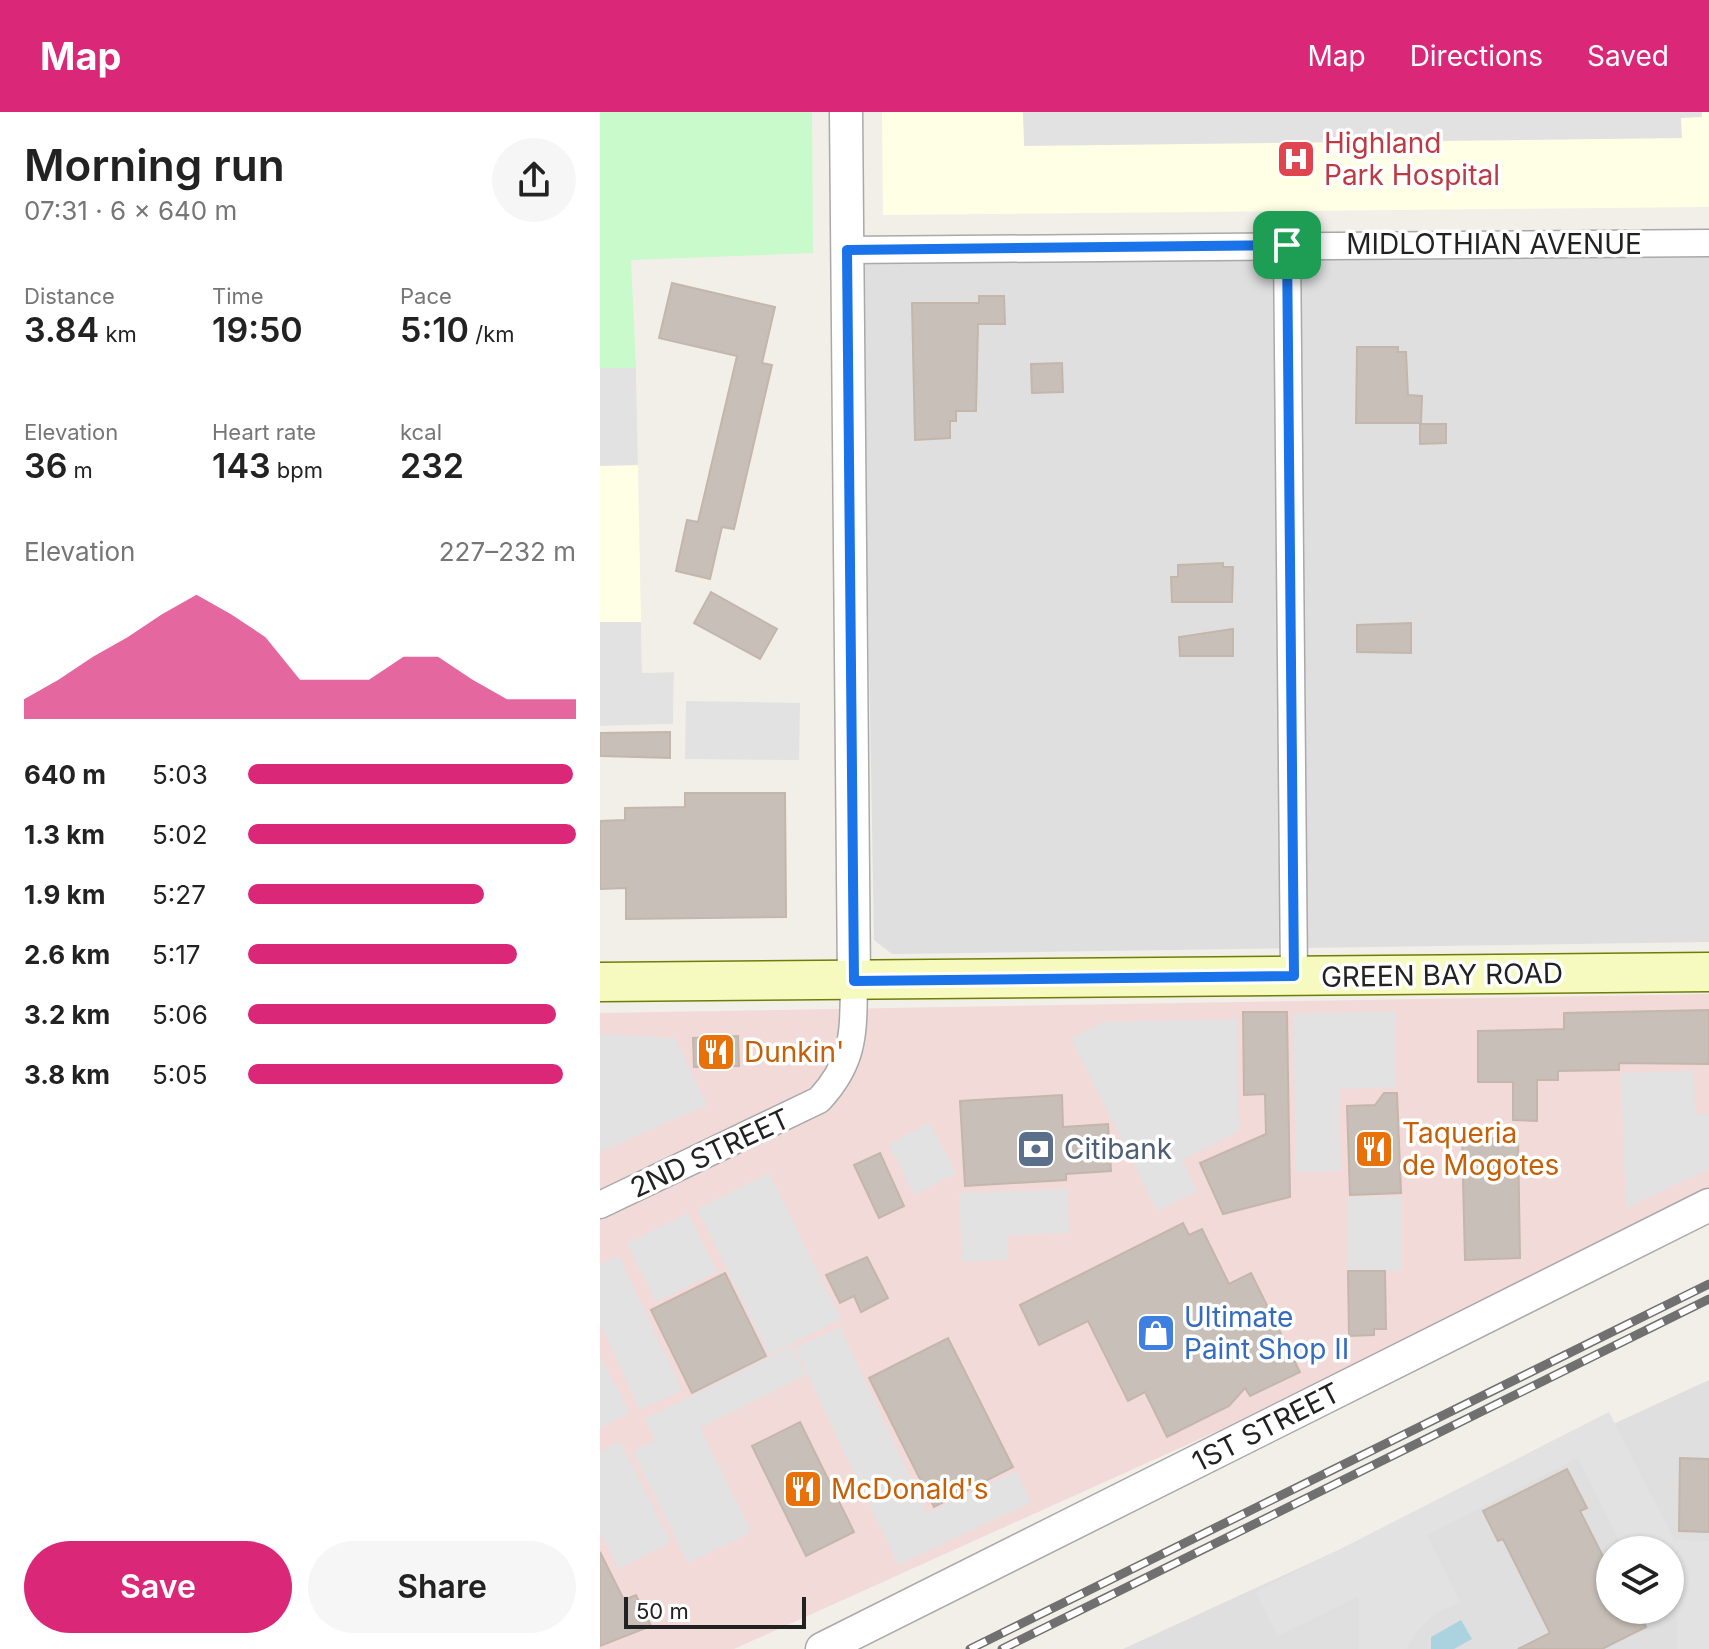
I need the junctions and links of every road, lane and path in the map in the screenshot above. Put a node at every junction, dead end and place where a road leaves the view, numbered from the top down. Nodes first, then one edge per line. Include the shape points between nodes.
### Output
1 (846, 112) edge
2 (1709, 243) edge
3 (1287, 245) junction
4 (847, 250) junction
5 (1709, 972) edge
6 (1294, 976) junction
7 (854, 981) junction
8 (600, 982) edge
9 (600, 1205) edge
10 (1709, 1205) edge
11 (822, 1649) edge

1 - 4 street
2 - 3 street, MIDLOTHIAN AVENUE
3 - 4 street, MIDLOTHIAN AVENUE
3 - 6 street
4 - 7 street
5 - 6 main road, GREEN BAY ROAD
6 - 7 main road, GREEN BAY ROAD
7 - 8 main road, GREEN BAY ROAD
7 - 9 street, 2ND STREET via 852,1042 845,1068 819,1100
10 - 11 street, 1ST STREET

